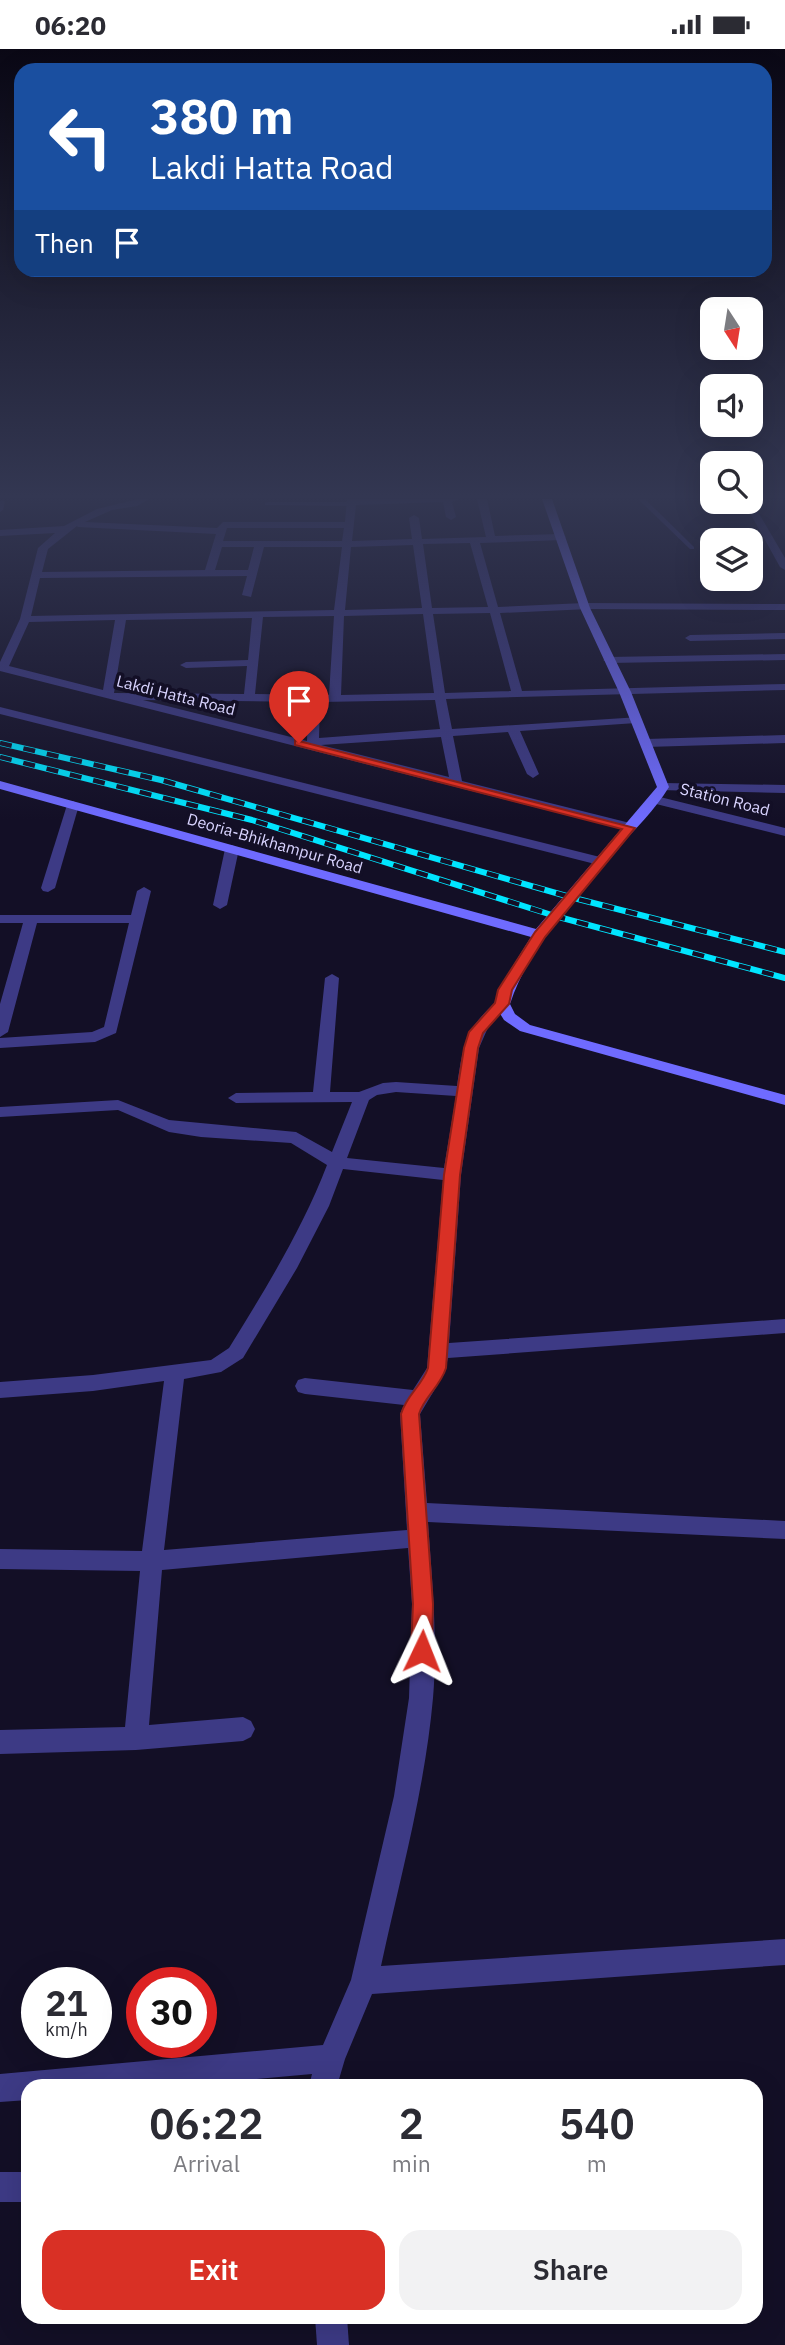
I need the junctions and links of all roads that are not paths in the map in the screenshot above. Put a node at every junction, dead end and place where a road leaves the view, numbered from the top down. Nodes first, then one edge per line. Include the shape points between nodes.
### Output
1 (29, 606) edge
2 (340, 606) edge
3 (428, 606) edge
4 (493, 606) edge
5 (584, 607) junction
6 (785, 607) edge
7 (494, 610) junction
8 (429, 612) junction
9 (339, 613) junction
10 (258, 614) junction
11 (121, 617) junction
12 (25, 619) junction
13 (785, 636) edge
14 (690, 638) dead end
15 (785, 657) edge
16 (610, 660) junction
17 (253, 663) junction
18 (186, 665) dead end
19 (2, 667) edge
20 (785, 687) edge
21 (625, 692) junction
22 (113, 695) junction
23 (518, 695) junction
24 (440, 697) junction
25 (249, 698) junction
26 (314, 699) junction
27 (335, 699) junction
28 (0, 710) edge
29 (636, 719) junction
30 (513, 729) junction
31 (447, 735) junction
32 (785, 739) edge
33 (313, 742) junction
34 (299, 743) junction
35 (646, 743) junction
36 (533, 774) dead end
37 (456, 783) junction
38 (0, 785) edge
39 (663, 787) junction
40 (785, 789) edge
41 (656, 800) junction
42 (73, 805) junction
43 (629, 828) junction
44 (785, 832) edge
45 (232, 849) junction
46 (599, 861) junction
47 (48, 887) dead end
48 (144, 891) dead end
49 (220, 905) dead end
50 (0, 919) edge
51 (31, 919) junction
52 (138, 919) junction
53 (540, 935) junction
54 (332, 978) dead end
55 (502, 1004) junction
56 (0, 1032) edge
57 (0, 1043) edge
58 (464, 1092) junction
59 (321, 1097) junction
60 (362, 1097) junction
61 (236, 1098) dead end
62 (785, 1100) edge
63 (0, 1112) edge
64 (337, 1163) junction
65 (452, 1175) junction
66 (785, 1326) edge
67 (438, 1351) junction
68 (174, 1372) junction
69 (304, 1386) dead end
70 (0, 1390) edge
71 (417, 1398) junction
72 (417, 1512) junction
73 (785, 1530) edge
74 (419, 1538) junction
75 (0, 1559) edge
76 (152, 1561) junction
77 (243, 1729) dead end
78 (136, 1738) junction
79 (0, 1742) edge
80 (785, 1952) edge
81 (364, 1981) junction
82 (331, 2058) junction
83 (99, 2079) edge
84 (325, 2079) edge
85 (21, 2086) edge
86 (0, 2088) edge
87 (0, 2187) edge
88 (21, 2187) edge
89 (332, 2324) edge
90 (333, 2345) edge

1 - 12 street
2 - 9 street
3 - 8 street
4 - 7 street
5 - 6 street
5 - 7 street
5 - 16 main road
7 - 8 street
7 - 23 street
8 - 9 street
8 - 24 street
9 - 10 street
9 - 27 street
10 - 11 street
10 - 17 street
11 - 12 street
11 - 22 street
12 - 19 street
13 - 14 street
15 - 16 street
16 - 21 main road
17 - 18 street
17 - 25 street
19 - 22 street, Lakdi Hatta Road
20 - 21 street
21 - 23 street
21 - 29 main road
22 - 25 street
22 - 34 street, Lakdi Hatta Road
23 - 24 street
24 - 27 street
24 - 31 street
25 - 26 street
26 - 27 street
26 - 33 street
28 - 46 street
29 - 30 street
29 - 35 main road
30 - 31 street
30 - 36 street
31 - 33 street
31 - 37 street
32 - 35 street
33 - 34 street
34 - 37 street, Lakdi Hatta Road
35 - 39 main road
37 - 43 street, Lakdi Hatta Road
38 - 42 main road, Deoria-Bhikhampur Road
39 - 40 street
39 - 41 main road
41 - 43 main road
41 - 44 street, Station Road
42 - 45 main road, Deoria-Bhikhampur Road
42 - 47 street
43 - 46 main road
45 - 49 street
45 - 53 main road, Deoria-Bhikhampur Road
46 - 53 main road
48 - 52 street
50 - 51 street
51 - 52 street
51 - 56 street
52 - 57 street via 108,1033
53 - 55 main road via 505,990
54 - 59 street
55 - 58 street via 476,1032
55 - 62 main road via 509,1017 525,1028
58 - 60 street via 396,1087 369,1091
58 - 65 street
59 - 60 street
59 - 61 street
60 - 64 street
63 - 64 street via 118,1105 169,1126 296,1138
64 - 65 street
64 - 68 street via 288,1268 236,1353 214,1367
65 - 67 street
66 - 67 street
67 - 71 street via 433,1380
68 - 70 street
68 - 76 street
69 - 71 street
71 - 72 street via 410,1414
72 - 73 street
72 - 74 street
74 - 76 street
74 - 81 street via 421,1698 406,1795
75 - 76 street
76 - 78 street
77 - 78 street
78 - 79 street
80 - 81 street
81 - 82 street
82 - 83 street
82 - 84 street
85 - 86 street
87 - 88 street
89 - 90 street

